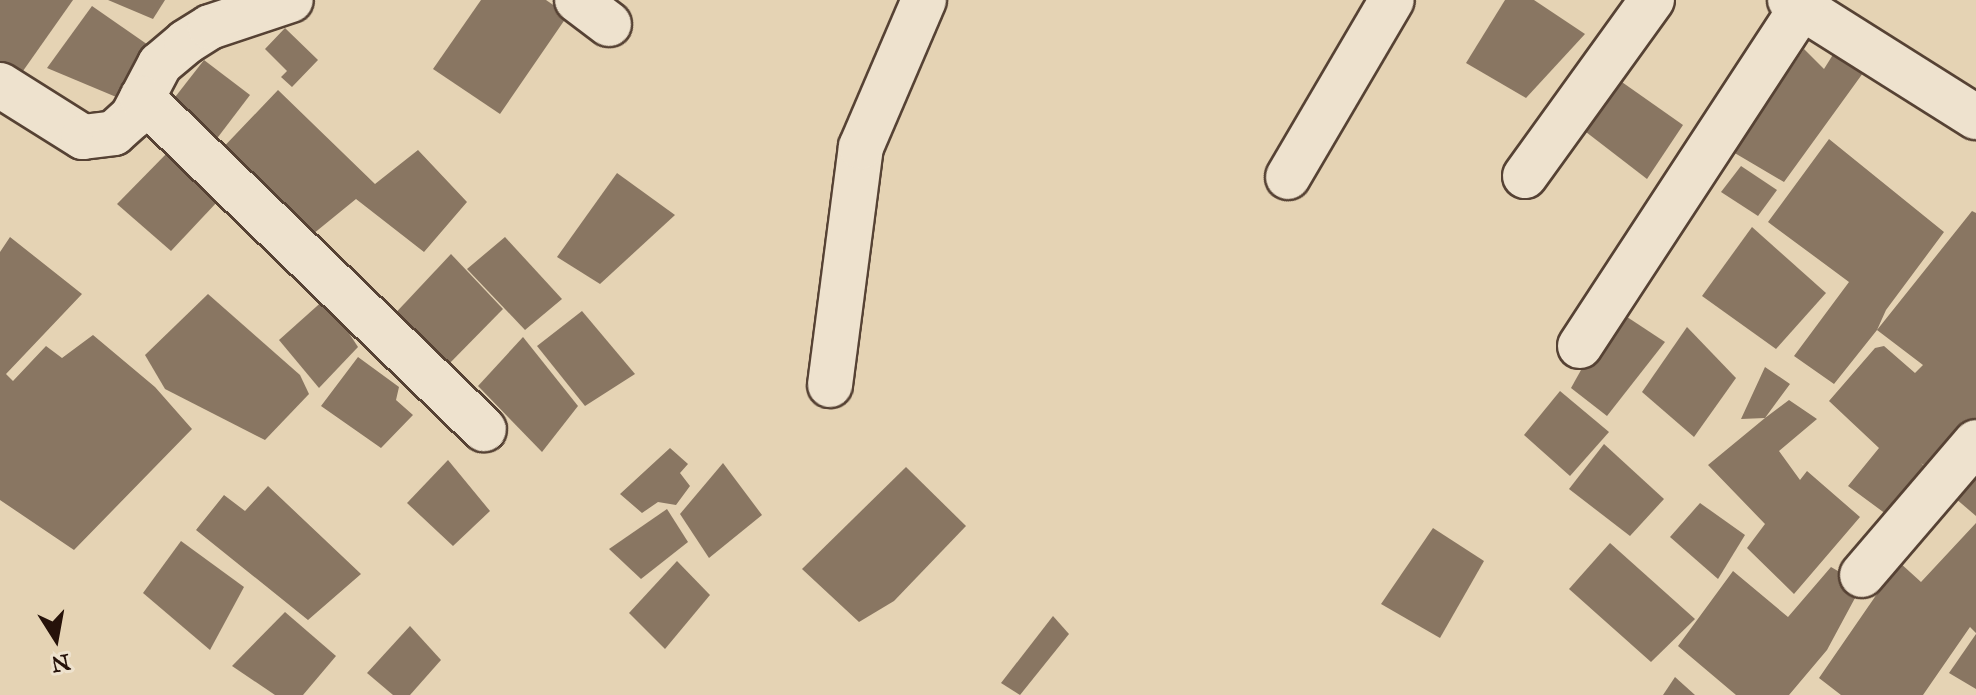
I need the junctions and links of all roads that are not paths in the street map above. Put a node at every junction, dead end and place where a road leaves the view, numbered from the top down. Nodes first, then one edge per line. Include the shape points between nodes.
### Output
1 (291, 0) edge
2 (924, 0) edge
3 (1392, 0) edge
4 (1652, 0) edge
5 (1820, 9) edge
6 (0, 85) edge
7 (142, 98) junction
8 (1976, 117) edge
9 (1525, 176) dead end
10 (1288, 177) dead end
11 (1580, 346) dead end
12 (830, 385) dead end
13 (484, 429) dead end
14 (1976, 442) edge
15 (1862, 575) dead end

1 - 7 street via 210,27 160,64
2 - 12 street via 861,147
3 - 10 street
4 - 9 street
5 - 8 street
5 - 11 street
6 - 7 street via 83,137 114,133 132,117
7 - 13 street
14 - 15 street

